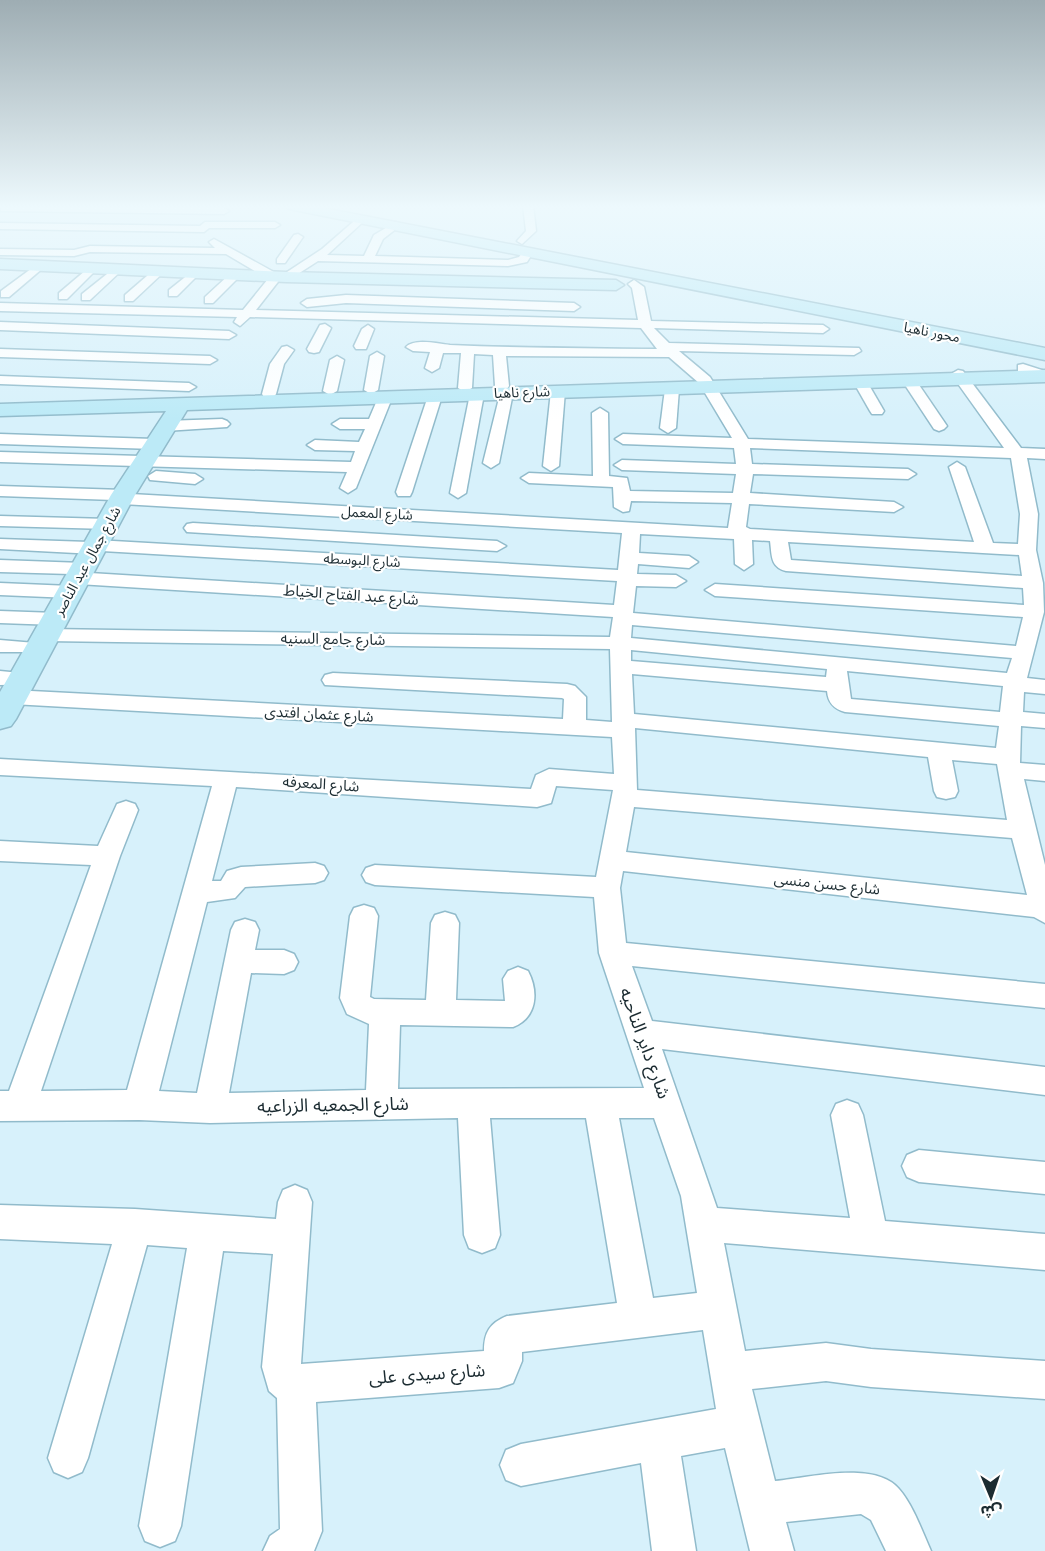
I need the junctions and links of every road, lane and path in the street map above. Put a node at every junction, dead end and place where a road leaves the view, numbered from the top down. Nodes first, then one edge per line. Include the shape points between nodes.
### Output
1 (25, 277) edge
2 (82, 277) edge
3 (108, 277) edge
4 (158, 277) edge
5 (189, 277) edge
6 (233, 277) edge
7 (277, 277) edge
8 (345, 277) edge
9 (632, 277) edge
10 (697, 277) edge
11 (637, 279) junction
12 (172, 293) dead end
13 (63, 296) junction
14 (86, 297) junction
15 (129, 298) junction
16 (209, 300) junction
17 (256, 301) junction
18 (0, 307) edge
19 (583, 307) dead end
20 (247, 313) junction
21 (644, 317) junction
22 (759, 318) dead end
23 (0, 327) edge
24 (325, 328) junction
25 (368, 329) junction
26 (824, 329) dead end
27 (229, 335) junction
28 (0, 338) edge
29 (1045, 341) edge
30 (361, 346) dead end
31 (413, 347) dead end
32 (438, 347) junction
33 (493, 348) junction
34 (314, 349) dead end
35 (468, 349) junction
36 (287, 350) dead end
37 (665, 350) junction
38 (854, 351) dead end
39 (0, 352) edge
40 (377, 356) dead end
41 (1032, 357) edge
42 (210, 360) junction
43 (337, 360) dead end
44 (432, 369) dead end
45 (1045, 376) edge
46 (960, 377) junction
47 (0, 380) edge
48 (910, 382) junction
49 (861, 383) junction
50 (707, 384) junction
51 (672, 388) junction
52 (504, 390) junction
53 (471, 391) junction
54 (558, 391) junction
55 (330, 392) junction
56 (269, 394) junction
57 (378, 394) junction
58 (435, 396) junction
59 (0, 403) edge
60 (0, 410) edge
61 (877, 411) dead end
62 (600, 413) dead end
63 (222, 424) dead end
64 (340, 424) dead end
65 (373, 424) junction
66 (939, 426) dead end
67 (668, 428) dead end
68 (0, 439) edge
69 (623, 439) dead end
70 (742, 442) junction
71 (154, 445) junction
72 (315, 445) dead end
73 (364, 447) junction
74 (1017, 453) junction
75 (1045, 454) edge
76 (0, 457) edge
77 (491, 463) dead end
78 (622, 465) dead end
79 (551, 466) dead end
80 (356, 467) junction
81 (957, 467) dead end
82 (745, 469) junction
83 (888, 469) junction
84 (908, 474) dead end
85 (195, 478) dead end
86 (601, 481) junction
87 (348, 488) dead end
88 (0, 491) edge
89 (404, 492) dead end
90 (458, 493) dead end
91 (623, 497) junction
92 (742, 498) junction
93 (894, 507) junction
94 (468, 518) junction
95 (0, 521) edge
96 (628, 527) junction
97 (193, 528) dead end
98 (740, 531) junction
99 (778, 534) junction
100 (899, 542) junction
101 (0, 544) edge
102 (456, 544) junction
103 (497, 546) dead end
104 (985, 547) junction
105 (88, 559) junction
106 (689, 562) dead end
107 (744, 564) dead end
108 (0, 566) edge
109 (628, 571) junction
110 (676, 581) dead end
111 (1036, 587) edge
112 (0, 589) edge
113 (715, 590) dead end
114 (0, 617) edge
115 (47, 634) junction
116 (622, 635) junction
117 (0, 646) edge
118 (836, 663) junction
119 (333, 680) dead end
120 (386, 682) junction
121 (1014, 682) junction
122 (12, 684) edge
123 (838, 685) junction
124 (1045, 687) edge
125 (379, 717) junction
126 (0, 719) edge
127 (1010, 719) junction
128 (1045, 722) edge
129 (624, 725) junction
130 (574, 728) junction
131 (939, 750) junction
132 (1008, 763) junction
133 (0, 767) edge
134 (1045, 773) edge
135 (226, 778) junction
136 (946, 790) dead end
137 (626, 791) junction
138 (126, 810) dead end
139 (1022, 830) junction
140 (0, 851) edge
141 (107, 856) junction
142 (1038, 861) edge
143 (315, 873) dead end
144 (609, 874) junction
145 (375, 875) dead end
146 (196, 892) junction
147 (1044, 904) edge
148 (364, 916) dead end
149 (445, 923) dead end
150 (245, 930) dead end
151 (613, 953) junction
152 (239, 961) junction
153 (284, 962) dead end
154 (518, 979) dead end
155 (1045, 996) edge
156 (385, 1013) junction
157 (440, 1014) junction
158 (641, 1033) junction
159 (1045, 1081) edge
160 (666, 1102) junction
161 (473, 1103) junction
162 (600, 1103) junction
163 (381, 1104) junction
164 (140, 1105) junction
165 (10, 1106) edge
166 (210, 1108) junction
167 (847, 1115) dead end
168 (919, 1166) dead end
169 (1045, 1178) edge
170 (0, 1222) edge
171 (704, 1224) junction
172 (135, 1227) junction
173 (208, 1233) junction
174 (482, 1235) dead end
175 (871, 1238) junction
176 (1045, 1252) edge
177 (719, 1309) junction
178 (638, 1319) junction
179 (730, 1372) junction
180 (1045, 1380) edge
181 (296, 1385) junction
182 (739, 1425) junction
183 (658, 1440) junction
184 (68, 1458) dead end
185 (520, 1465) dead end
186 (759, 1504) junction
187 (160, 1526) dead end
188 (285, 1551) edge
189 (674, 1551) edge
190 (772, 1551) edge
191 (909, 1551) edge

1 - 13 street via 5,294
2 - 13 street
3 - 14 street
4 - 15 street
5 - 12 street
6 - 16 street
7 - 17 street
8 - 11 main road
9 - 11 main road, محور ناهيا
10 - 29 main road, محور ناهيا
11 - 21 street
11 - 41 main road, محور ناهيا via 661,279
13 - 14 street
14 - 15 street
15 - 16 street
16 - 17 street
17 - 19 street via 319,304 346,299
17 - 20 street
18 - 20 street
20 - 21 street
20 - 27 street
21 - 22 street
21 - 25 street
21 - 26 street
21 - 37 street
23 - 27 street
24 - 25 street
24 - 27 street
24 - 34 street
25 - 30 street
27 - 28 street
27 - 42 street
31 - 32 street
32 - 35 street
32 - 44 street
33 - 35 street
33 - 37 street
33 - 52 street
35 - 53 street
36 - 56 street via 277,364
37 - 38 street
37 - 50 street
39 - 42 street
40 - 57 street
41 - 45 street
41 - 46 main road, شارع ناهيا via 1006,373
42 - 71 street
43 - 55 street
45 - 46 main road, شارع ناهيا
46 - 48 main road, شارع ناهيا
46 - 50 main road, شارع ناهيا
46 - 74 street
47 - 71 street
48 - 49 main road, شارع ناهيا
48 - 66 street
49 - 50 main road, شارع ناهيا
49 - 61 street
50 - 51 main road, شارع ناهيا
50 - 52 main road, شارع ناهيا
50 - 70 street
51 - 54 main road, شارع ناهيا
51 - 67 street
52 - 53 main road, شارع ناهيا
52 - 54 main road, شارع ناهيا
52 - 77 street
53 - 57 main road, شارع ناهيا
53 - 58 main road, شارع ناهيا
53 - 90 street
54 - 79 street
55 - 56 main road, شارع ناهيا
55 - 57 main road, شارع ناهيا
56 - 71 main road, شارع ناهيا
57 - 58 main road, شارع ناهيا
57 - 65 street
57 - 71 main road, شارع ناهيا
58 - 89 street
59 - 71 main road, شارع ناهيا
60 - 71 main road, شارع ناهيا
62 - 86 street
63 - 71 street
64 - 65 street
65 - 73 street
68 - 71 street
69 - 70 street
70 - 74 street
70 - 82 street
71 - 76 street
71 - 80 street
71 - 85 street
71 - 88 street
71 - 94 street, شارع المعمل
71 - 105 main road, شارع جمال عبد الناصر
72 - 73 street
73 - 80 street
74 - 75 street
74 - 111 street
78 - 82 street
80 - 87 street
81 - 104 street
82 - 83 street
82 - 92 street
83 - 84 street
83 - 93 street
86 - 91 street via 622,483
86 - 91 street via 526,486
91 - 92 street
91 - 96 street, شارع داير الناحيه
92 - 93 street
92 - 98 street
93 - 100 street
94 - 96 street, شارع المعمل
94 - 102 street
95 - 105 street
96 - 98 street, شارع المعمل
96 - 109 street, شارع داير الناحيه
97 - 102 street
98 - 99 street, شارع المعمل
98 - 107 street
99 - 100 street, شارع المعمل
99 - 111 street via 782,562 786,565
100 - 104 street, شارع المعمل
101 - 105 street
102 - 103 street
104 - 111 street, شارع المعمل
105 - 108 street
105 - 109 street, شارع البوسطه
105 - 112 street
105 - 115 main road, شارع جمال عبد الناصر
105 - 116 street, شارع عبد الفتاح الخياط
106 - 109 street
109 - 110 street
109 - 116 street, شارع داير الناحيه
111 - 113 street
111 - 116 street
111 - 121 street
114 - 115 street
115 - 116 street, شارع جامع السنيه
115 - 117 street
115 - 122 main road, شارع جمال عبد الناصر
116 - 118 street
116 - 123 street
116 - 129 street, شارع داير الناحيه
118 - 121 street
118 - 123 street
119 - 120 street
120 - 125 street
120 - 130 street via 567,691 575,696
121 - 124 street
121 - 127 street
122 - 125 street, شارع عثمان افتدى
122 - 126 main road, شارع جمال عبد الناصر
123 - 127 street via 839,699 845,705
125 - 130 street, شارع عثمان افتدى
127 - 128 street
127 - 132 street
129 - 130 street, شارع عثمان افتدى
129 - 131 street, شارع عثمان افتدى
129 - 137 street, شارع داير الناحيه
131 - 132 street, شارع عثمان افتدى
131 - 136 street
132 - 134 street, شارع عثمان افتدى
132 - 139 street
133 - 135 street, شارع المعرفه
135 - 137 street, شارع المعرفه via 537,798 544,794 549,777
135 - 146 street
137 - 139 street
137 - 144 street, شارع داير الناحيه
138 - 141 street
139 - 142 street
140 - 141 street
141 - 165 street
142 - 147 street
143 - 146 street via 241,876 226,891
144 - 145 street, شارع حسن منسى
144 - 147 street, شارع حسن منسى
144 - 151 street, شارع داير الناحيه
146 - 164 street
148 - 156 street via 355,998 363,1009
149 - 157 street
150 - 152 street
151 - 155 street
151 - 158 street, شارع داير الناحيه
152 - 153 street
152 - 166 street
154 - 157 street via 520,1005 513,1014
156 - 157 street
156 - 163 street
158 - 159 street
158 - 160 street, شارع داير الناحيه
160 - 162 street, شارع الجمعيه الزراعيه
160 - 171 street, شارع داير الناحيه
161 - 162 street, شارع الجمعيه الزراعيه
161 - 163 street, شارع الجمعيه الزراعيه
161 - 174 street
162 - 178 street
163 - 166 street, شارع الجمعيه الزراعيه
164 - 165 street, شارع الجمعيه الزراعيه
164 - 166 street, شارع الجمعيه الزراعيه
167 - 175 street
168 - 169 street
170 - 172 street
171 - 175 street
171 - 177 street, شارع داير الناحيه
172 - 173 street
172 - 184 street
173 - 181 street via 293,1220 281,1367 283,1377
173 - 187 street
175 - 176 street
177 - 178 street, شارع سيدى على
177 - 179 street, شارع داير الناحيه
178 - 181 street, شارع سيدى على via 507,1335 502,1340 503,1361 499,1369
179 - 180 street via 826,1362
179 - 182 street, شارع داير الناحيه
181 - 188 street via 301,1531 295,1544
182 - 183 street
182 - 186 street, شارع داير الناحيه
183 - 185 street
183 - 189 street
186 - 190 street, شارع داير الناحيه
186 - 191 street via 861,1493 876,1495 886,1505

